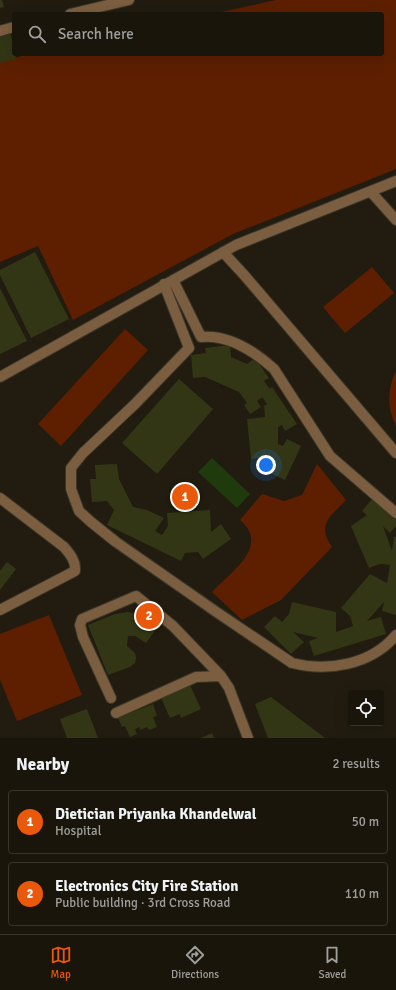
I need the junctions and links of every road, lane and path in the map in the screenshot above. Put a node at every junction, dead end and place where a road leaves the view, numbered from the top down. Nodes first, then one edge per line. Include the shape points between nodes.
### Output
1 (129, 0) edge
2 (78, 12) edge
3 (12, 28) edge
4 (0, 31) edge
5 (396, 181) edge
6 (371, 192) junction
7 (396, 220) edge
8 (223, 252) junction
9 (168, 282) junction
10 (0, 377) edge
11 (396, 453) edge
12 (0, 498) edge
13 (396, 513) edge
14 (0, 610) edge
15 (396, 635) edge
16 (221, 676) junction
17 (111, 698) dead end
18 (116, 713) dead end
19 (248, 738) edge

1 - 2 street
3 - 4 street
5 - 6 street
6 - 7 street
6 - 8 street
8 - 9 street
8 - 11 street
9 - 10 street
9 - 13 street via 201,337 210,336 233,342 265,360 274,369 330,456
9 - 15 street via 189,348 71,468 71,489 79,511 116,542 292,663 315,667 351,663 378,652
12 - 14 street via 64,547 76,565 75,571
16 - 17 street via 173,626 136,596 82,619 80,625
16 - 18 street via 196,677
16 - 19 street via 229,688

